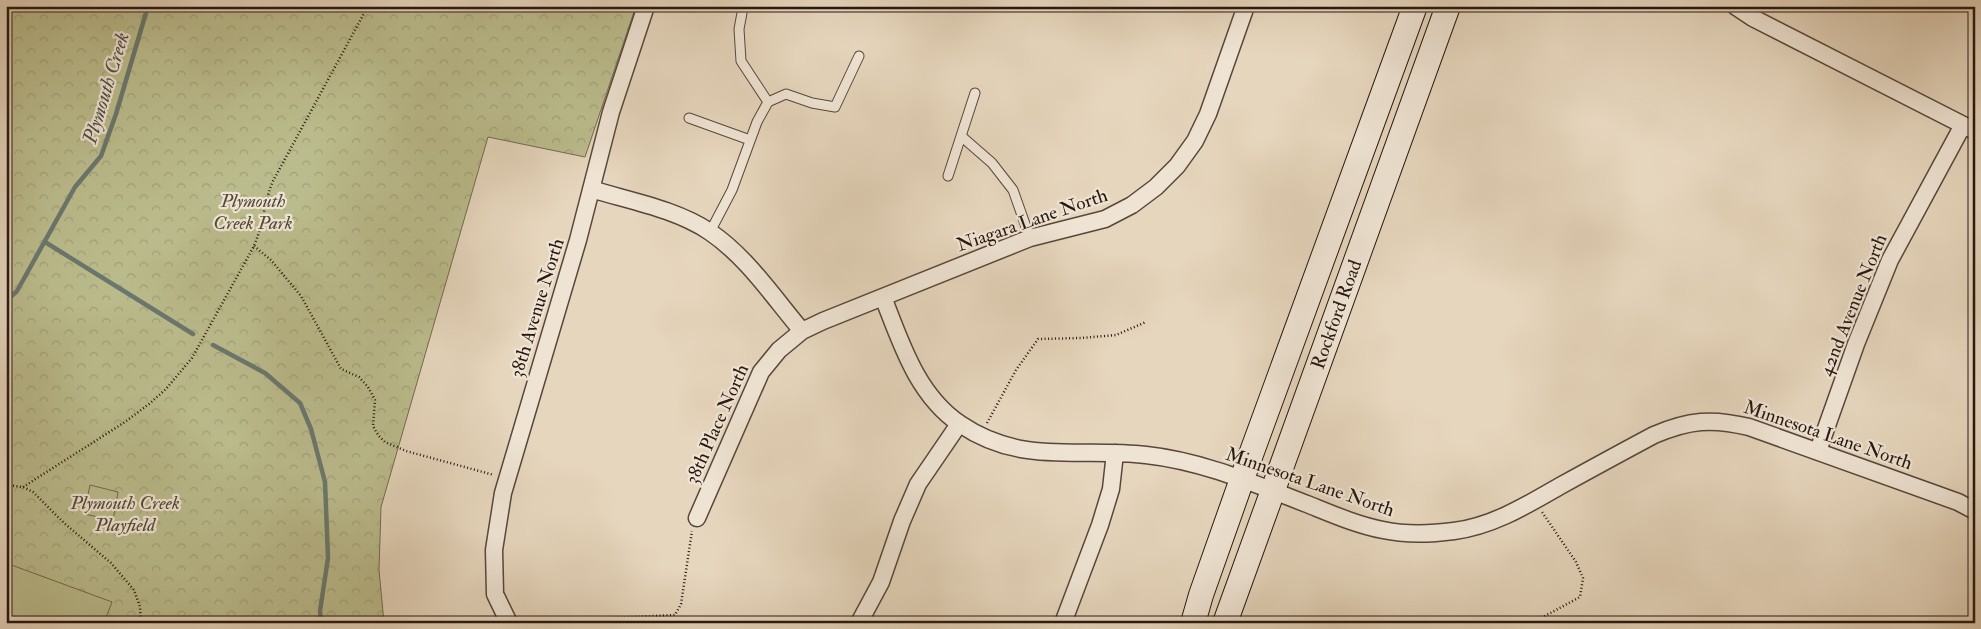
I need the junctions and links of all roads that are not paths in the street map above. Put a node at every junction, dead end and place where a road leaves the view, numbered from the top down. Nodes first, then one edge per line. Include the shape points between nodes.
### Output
1 (646, 6) edge
2 (1246, 6) edge
3 (1415, 6) edge
4 (1448, 6) edge
5 (1735, 6) edge
6 (742, 13) dead end
7 (858, 56) dead end
8 (974, 93) dead end
9 (768, 102) junction
10 (689, 118) dead end
11 (1969, 128) edge
12 (961, 136) junction
13 (750, 140) junction
14 (948, 176) dead end
15 (591, 189) junction
16 (710, 232) junction
17 (1030, 238) junction
18 (883, 297) junction
19 (802, 331) junction
20 (959, 424) junction
21 (1818, 451) junction
22 (1115, 453) junction
23 (1242, 479) junction
24 (1272, 491) junction
25 (1975, 511) edge
26 (697, 518) road end
27 (509, 623) edge
28 (859, 623) edge
29 (1063, 623) edge
30 (1193, 623) edge
31 (1225, 623) edge

1 - 15 street, 38th Avenue North via 610,112
2 - 17 street, Niagara Lane North via 1208,114 1195,142 1177,166 1132,205 1105,219
3 - 23 main road, Rockford Road
4 - 24 main road, Rockford Road
5 - 11 street
6 - 9 lane via 739,29 741,61
7 - 9 lane via 835,107 812,104 786,94
8 - 12 lane
9 - 13 lane
10 - 13 lane
11 - 21 street, 42nd Avenue North via 1890,260
12 - 14 lane
12 - 17 lane via 992,163 1013,190
13 - 16 lane via 732,190
15 - 16 street via 688,220
15 - 27 street, 38th Avenue North via 564,290 506,478 494,550 495,594
16 - 19 street via 748,266
17 - 18 street, Niagara Lane North
18 - 19 street, Niagara Lane North
18 - 20 street, Minnesota Lane North via 919,380
19 - 26 street, 38th Place North via 779,350 761,372
20 - 22 street, Minnesota Lane North via 992,442 1023,451
20 - 28 street via 918,484 881,582
21 - 24 street, Minnesota Lane North via 1725,422 1676,425 1491,522 1456,531 1420,534 1384,531
21 - 25 street, Minnesota Lane North
22 - 23 street, Minnesota Lane North via 1147,455
22 - 29 street via 1100,525
23 - 24 street, Minnesota Lane North
23 - 30 main road, Rockford Road
24 - 31 main road, Rockford Road

